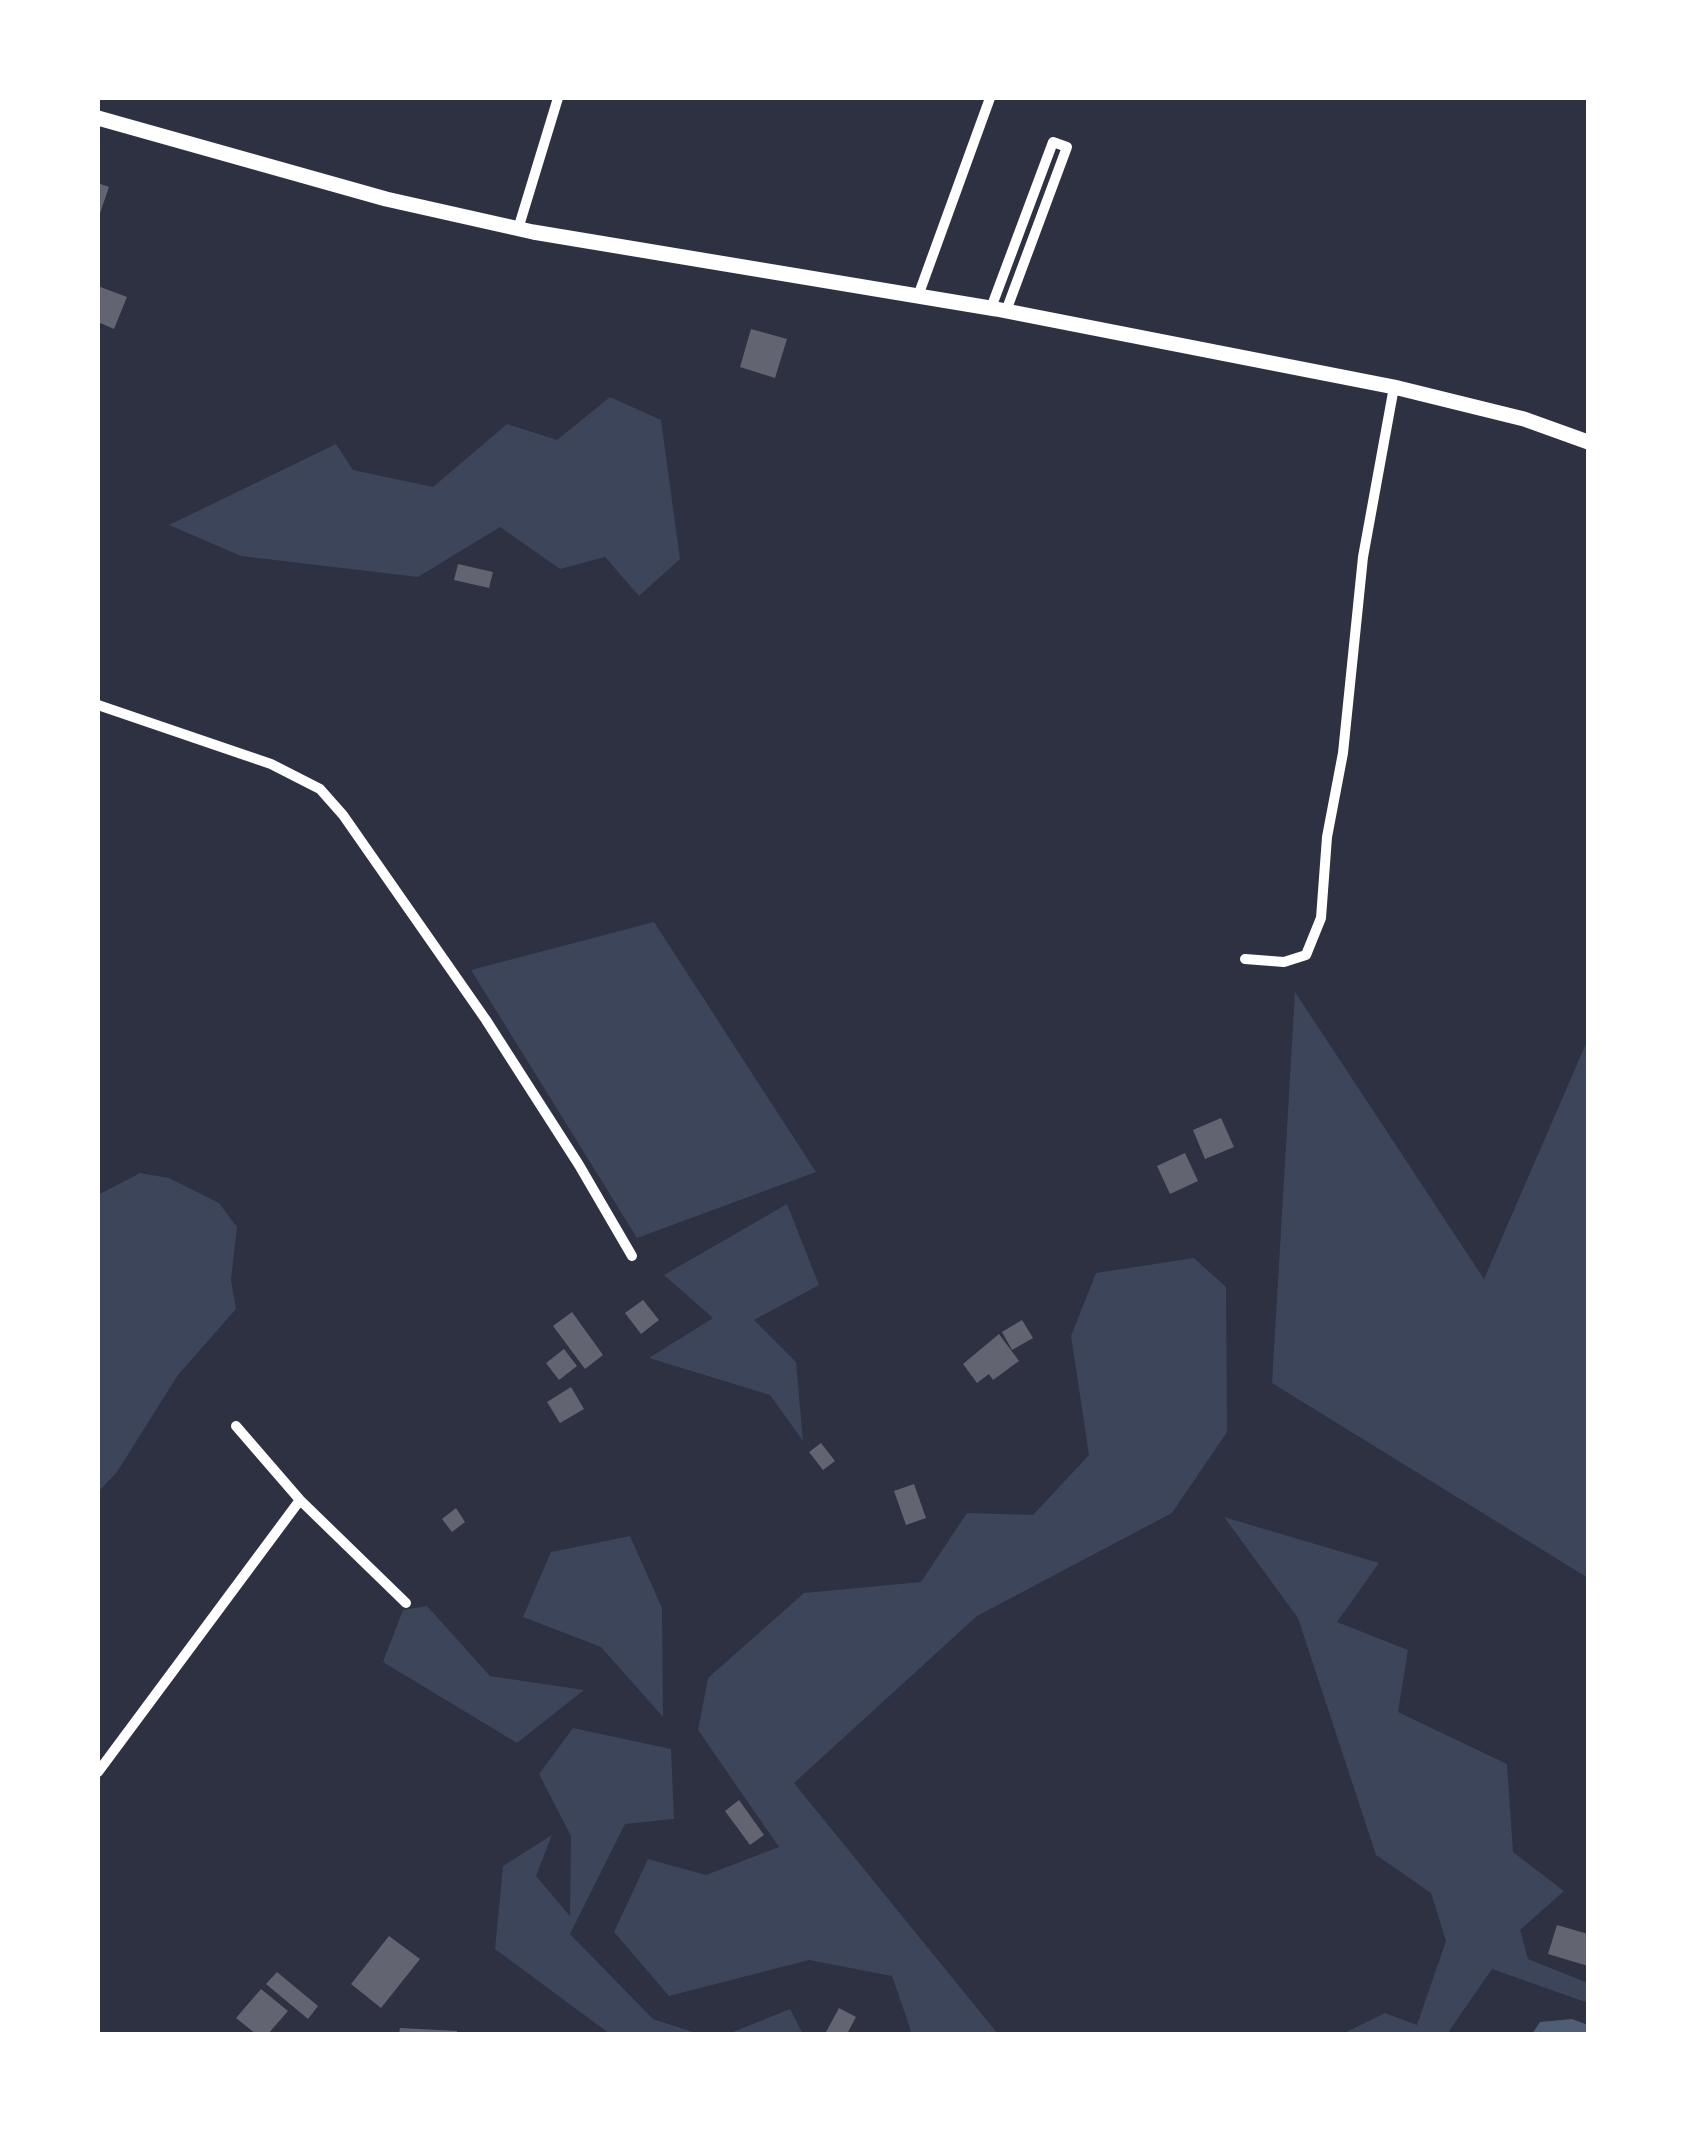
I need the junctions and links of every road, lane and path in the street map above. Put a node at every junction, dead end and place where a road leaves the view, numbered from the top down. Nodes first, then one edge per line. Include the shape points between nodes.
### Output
1 (558, 98) edge
2 (990, 98) edge
3 (98, 118) edge
4 (518, 229) junction
5 (918, 296) junction
6 (998, 309) junction
7 (1394, 387) junction
8 (1588, 442) edge
9 (98, 706) edge
10 (1245, 959) dead end
11 (632, 1256) dead end
12 (236, 1426) dead end
13 (300, 1500) junction
14 (406, 1603) dead end
15 (98, 1772) edge

1 - 4 street
2 - 5 street
3 - 4 street
4 - 5 street
5 - 6 street
6 - 6 street via 1053,142 1067,147
6 - 7 street
7 - 8 street
7 - 10 street via 1364,557 1322,918 1306,955 1284,962
9 - 11 street via 271,764 320,789 486,1020
12 - 13 street
13 - 14 street
13 - 15 street

